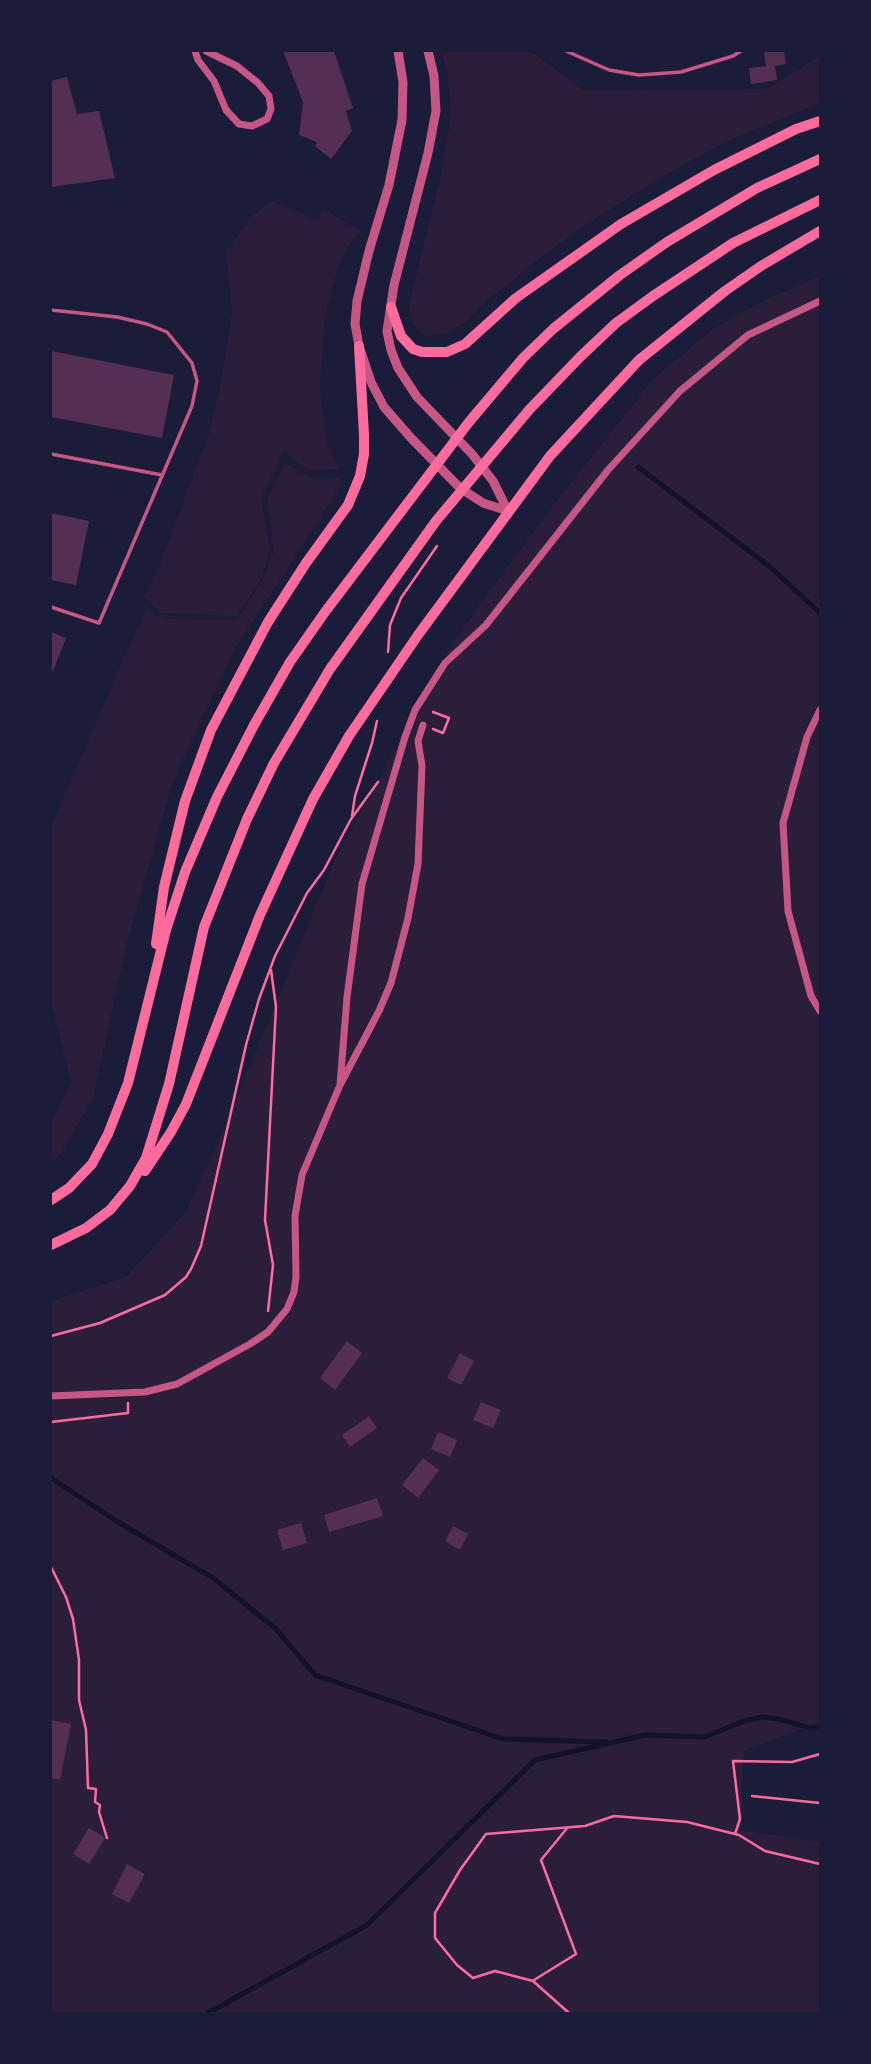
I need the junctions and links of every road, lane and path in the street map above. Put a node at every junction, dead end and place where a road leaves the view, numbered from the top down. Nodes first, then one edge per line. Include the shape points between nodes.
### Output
1 (195, 51) edge
2 (206, 51) edge
3 (398, 51) edge
4 (428, 51) edge
5 (566, 51) edge
6 (741, 51) edge
7 (820, 121) edge
8 (820, 159) edge
9 (820, 200) edge
10 (820, 231) edge
11 (820, 301) edge
12 (391, 307) junction
13 (51, 310) edge
14 (359, 346) junction
15 (51, 454) edge
16 (163, 475) junction
17 (508, 511) junction
18 (51, 607) edge
19 (820, 710) edge
20 (433, 712) dead end
21 (423, 725) joint
22 (380, 779) dead end
23 (271, 970) junction
24 (150, 992) junction
25 (820, 1011) edge
26 (340, 1085) junction
27 (51, 1200) edge
28 (110, 1210) junction
29 (51, 1245) edge
30 (263, 1335) junction
31 (51, 1336) edge
32 (51, 1396) edge
33 (128, 1413) dead end
34 (51, 1422) edge
35 (51, 1567) edge
36 (820, 1754) edge
37 (752, 1796) dead end
38 (820, 1804) edge
39 (568, 1827) junction
40 (735, 1834) junction
41 (107, 1838) dead end
42 (820, 1864) edge
43 (533, 1981) junction
44 (569, 2013) edge

1 - 2 street via 226,110 239,124 252,126 267,119 269,96 258,83 237,65
3 - 14 street via 402,120 357,301
4 - 12 street via 436,111
5 - 6 lane via 609,71 639,75 681,72
7 - 12 main road via 714,170 621,224 516,298 466,344 447,352 412,349 401,336
8 - 24 main road via 757,188 620,275 538,344 468,422 304,642 254,725 185,872
9 - 28 main road via 733,243 653,296 571,365 436,521 330,669 247,819 204,927 156,1130 146,1158
10 - 17 main road via 725,291 639,360 558,447
11 - 26 street via 748,335 680,391 608,470 486,625 445,663 415,710 362,884
12 - 17 street via 387,331 398,368 417,397 486,472
13 - 16 lane via 146,324 166,332 192,363 197,381 192,406
14 - 17 street via 384,407 411,438 460,488 483,503
14 - 24 main road via 365,454 360,476 348,505 268,622 211,730 185,802 164,887
15 - 16 lane
16 - 18 lane via 99,623
17 - 28 main road via 349,736 313,799 277,876 186,1104 154,1158
19 - 25 street via 807,737 783,823 788,911 811,996
20 - 21 path via 449,718 443,733
21 - 26 street via 418,741 422,766 418,864 408,918 391,983
22 - 23 path via 307,893
23 - 30 path via 276,1007 265,1220 274,1273
23 - 31 path via 246,1045 201,1247 186,1278 165,1295 100,1323
24 - 27 main road via 128,1083 108,1134 92,1164
26 - 30 street via 299,1189 294,1292 279,1320
28 - 29 main road
30 - 32 street via 177,1384 128,1393
33 - 34 path
35 - 41 path via 76,1635 89,1788 96,1789 95,1802 100,1805
36 - 40 path via 792,1762 733,1761 740,1819
37 - 38 path
39 - 40 path via 614,1816 687,1822
39 - 43 path via 541,1860 576,1954
39 - 43 path via 485,1834 435,1913 435,1938 473,1978 495,1971
40 - 42 path via 765,1851
43 - 44 path

